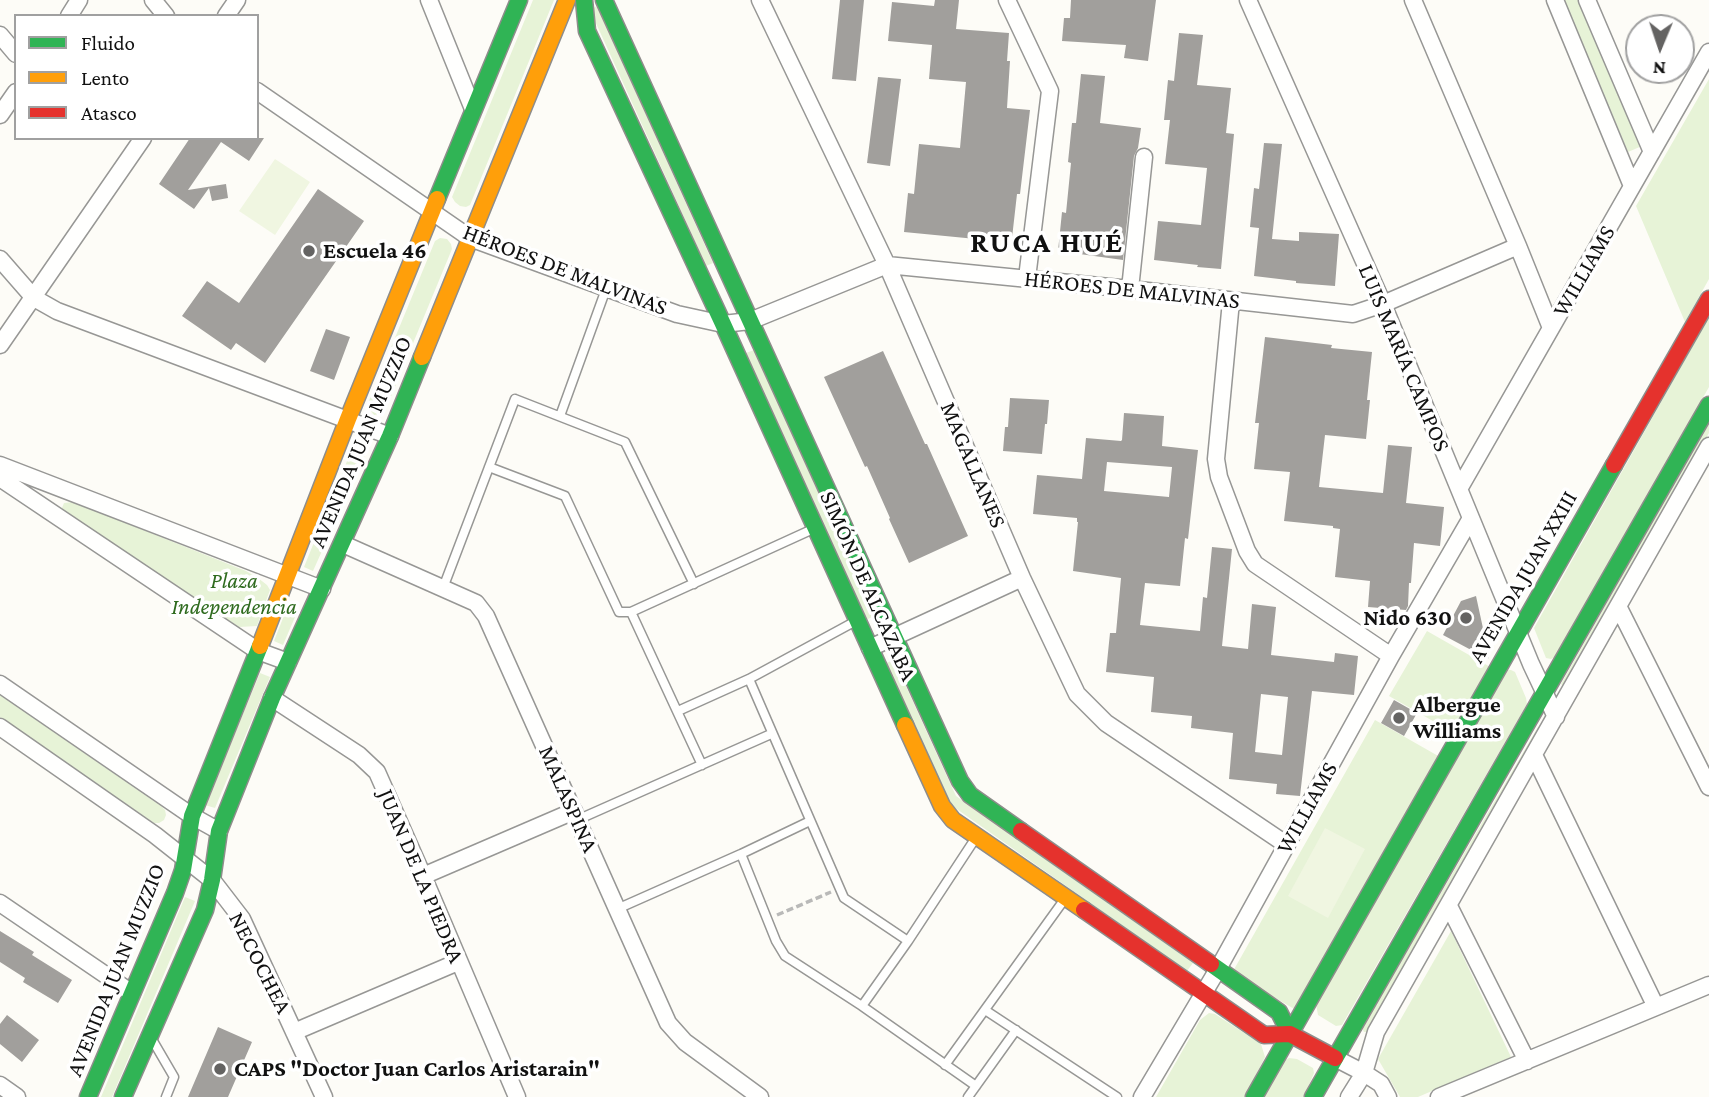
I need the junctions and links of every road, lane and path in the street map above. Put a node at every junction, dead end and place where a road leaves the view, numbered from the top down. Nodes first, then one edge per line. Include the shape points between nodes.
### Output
1 (153, 0) edge
2 (429, 0) edge
3 (519, 0) edge
4 (567, 0) edge
5 (584, 0) edge
6 (604, 0) edge
7 (760, 0) edge
8 (1007, 0) edge
9 (1248, 0) edge
10 (1413, 0) edge
11 (1555, 0) edge
12 (1587, 0) edge
13 (164, 14) edge
14 (0, 36) edge
15 (14, 52) edge
16 (1709, 52) edge
17 (259, 92) edge
18 (14, 95) edge
19 (473, 109) junction
20 (0, 115) edge
21 (142, 140) edge
22 (1652, 152) junction
23 (1144, 157) dead end
24 (1632, 187) junction
25 (432, 212) junction
26 (470, 238) junction
27 (1518, 246) junction
28 (0, 259) edge
29 (887, 265) junction
30 (1027, 278) junction
31 (606, 289) junction
32 (1130, 289) junction
33 (34, 298) junction
34 (1709, 299) edge
35 (1231, 301) junction
36 (1383, 304) junction
37 (750, 321) junction
38 (723, 324) junction
39 (1551, 328) junction
40 (0, 345) edge
41 (1709, 405) edge
42 (560, 416) junction
43 (348, 419) junction
44 (390, 436) junction
45 (1708, 454) edge
46 (0, 465) edge
47 (489, 467) junction
48 (0, 478) edge
49 (1459, 489) junction
50 (1471, 518) junction
51 (816, 527) junction
52 (343, 544) junction
53 (288, 576) junction
54 (1021, 578) junction
55 (694, 584) junction
56 (443, 588) junction
57 (322, 589) junction
58 (1618, 606) junction
59 (631, 612) junction
60 (857, 621) junction
61 (1518, 632) junction
62 (895, 636) junction
63 (870, 648) junction
64 (258, 651) junction
65 (1391, 656) junction
66 (288, 662) junction
67 (749, 679) junction
68 (0, 684) edge
69 (1544, 691) junction
70 (272, 698) junction
71 (678, 711) junction
72 (1556, 717) junction
73 (0, 727) edge
74 (771, 734) junction
75 (1534, 755) junction
76 (702, 765) junction
77 (1709, 787) edge
78 (192, 816) junction
79 (576, 816) junction
80 (810, 821) junction
81 (219, 831) junction
82 (976, 837) junction
83 (1287, 845) junction
84 (741, 854) junction
85 (185, 858) junction
86 (423, 876) junction
87 (212, 880) junction
88 (839, 888) junction
89 (1066, 897) junction
90 (0, 903) edge
91 (1449, 906) junction
92 (617, 909) junction
93 (767, 919) junction
94 (908, 941) junction
95 (458, 962) junction
96 (1218, 970) junction
97 (1709, 985) edge
98 (132, 993) junction
99 (1203, 994) junction
100 (862, 1006) junction
101 (1656, 1007) junction
102 (985, 1010) junction
103 (1016, 1030) junction
104 (294, 1032) junction
105 (1290, 1034) junction
106 (150, 1036) junction
107 (1335, 1058) junction
108 (1527, 1061) junction
109 (945, 1065) junction
110 (1364, 1073) junction
111 (0, 1085) edge
112 (976, 1086) junction
113 (17, 1097) edge
114 (88, 1097) edge
115 (123, 1097) edge
116 (166, 1097) edge
117 (324, 1097) edge
118 (517, 1097) edge
119 (760, 1097) edge
120 (968, 1097) edge
121 (1117, 1097) edge
122 (1142, 1097) edge
123 (1254, 1097) edge
124 (1312, 1097) edge
125 (1349, 1097) edge
126 (1388, 1097) edge
127 (1439, 1097) edge

1 - 13 street
2 - 19 street
3 - 19 street, AVENIDA JUAN MUZZIO
4 - 26 street, AVENIDA JUAN MUZZIO
5 - 38 street, SIMÓN DE ALCAZABA via 587,31
6 - 37 street, SIMÓN DE ALCAZABA
7 - 29 street, MAGALLANES
8 - 30 street via 1050,90
9 - 36 street, LUIS MARÍA CAMPOS
10 - 27 street
11 - 24 street
12 - 22 street
14 - 15 street
16 - 22 street, WILLIAMS
17 - 25 street, HÉROES DE MALVINAS
18 - 20 street
19 - 25 street, AVENIDA JUAN MUZZIO
21 - 33 street
22 - 24 street, WILLIAMS
23 - 32 street
24 - 39 street, WILLIAMS
25 - 26 street, HÉROES DE MALVINAS
25 - 43 street, AVENIDA JUAN MUZZIO
26 - 31 street, HÉROES DE MALVINAS
26 - 44 street, AVENIDA JUAN MUZZIO
27 - 36 street, HÉROES DE MALVINAS
27 - 39 street
28 - 33 street
29 - 30 street, HÉROES DE MALVINAS
29 - 37 street, HÉROES DE MALVINAS
29 - 54 street, MAGALLANES
30 - 32 street, HÉROES DE MALVINAS
31 - 38 street, HÉROES DE MALVINAS via 677,314
31 - 42 lane
32 - 35 street, HÉROES DE MALVINAS
33 - 40 street
33 - 43 street via 94,326
34 - 61 street, AVENIDA JUAN XXIII
35 - 36 street, HÉROES DE MALVINAS via 1353,314
35 - 65 street via 1216,459 1247,551 1255,564
36 - 49 street, LUIS MARÍA CAMPOS
37 - 38 street, HÉROES DE MALVINAS
37 - 62 street, SIMÓN DE ALCAZABA
38 - 51 street, SIMÓN DE ALCAZABA
39 - 49 street, WILLIAMS
41 - 69 street
42 - 47 lane via 515,399
42 - 55 lane via 625,442
43 - 44 street
43 - 53 street, AVENIDA JUAN MUZZIO
44 - 52 street, AVENIDA JUAN MUZZIO
45 - 58 street
46 - 53 street
47 - 56 lane
47 - 59 lane via 565,496 619,612
48 - 64 street
49 - 50 street, LUIS MARÍA CAMPOS
50 - 61 street, LUIS MARÍA CAMPOS
50 - 65 street, WILLIAMS
51 - 55 lane
51 - 60 street, SIMÓN DE ALCAZABA
52 - 56 street, MALASPINA
52 - 57 street, AVENIDA JUAN MUZZIO
53 - 57 street
53 - 64 street, AVENIDA JUAN MUZZIO
54 - 62 street
54 - 83 street, MAGALLANES via 1077,694 1106,723
55 - 59 lane
56 - 79 street, MALASPINA via 476,603 486,616
57 - 66 street, AVENIDA JUAN MUZZIO
58 - 72 street
58 - 77 street
59 - 71 lane
60 - 63 street, SIMÓN DE ALCAZABA
60 - 67 lane
61 - 69 street, LUIS MARÍA CAMPOS
61 - 105 street, AVENIDA JUAN XXIII
62 - 63 street
62 - 96 street, SIMÓN DE ALCAZABA via 970,795
63 - 82 street, SIMÓN DE ALCAZABA via 942,806
64 - 66 street
64 - 78 street, AVENIDA JUAN MUZZIO
65 - 83 street, WILLIAMS
66 - 70 street, AVENIDA JUAN MUZZIO
67 - 71 lane
67 - 74 lane
68 - 78 street
69 - 72 street, LUIS MARÍA CAMPOS
69 - 107 street
70 - 81 street, AVENIDA JUAN MUZZIO
70 - 86 street, JUAN DE LA PIEDRA via 359,755 377,772
71 - 76 lane
72 - 75 street
73 - 85 street, NECOCHEA
74 - 76 lane
74 - 80 lane
75 - 91 street
75 - 101 street
76 - 79 lane
78 - 81 street
78 - 85 street, AVENIDA JUAN MUZZIO
79 - 86 street
79 - 92 street, MALASPINA
80 - 84 lane
80 - 88 lane
81 - 87 street, AVENIDA JUAN MUZZIO
82 - 89 street, SIMÓN DE ALCAZABA
82 - 94 lane
83 - 96 street, WILLIAMS
84 - 92 lane
84 - 93 lane
85 - 87 street, NECOCHEA
85 - 98 street, AVENIDA JUAN MUZZIO
86 - 95 street, JUAN DE LA PIEDRA
87 - 104 street, NECOCHEA via 242,919
87 - 106 street, AVENIDA JUAN MUZZIO via 205,910
88 - 93 path
88 - 94 lane via 844,898
89 - 99 street, SIMÓN DE ALCAZABA
89 - 102 lane
90 - 98 street
91 - 108 street
91 - 110 street via 1376,1032
92 - 119 street, MALASPINA via 668,1023 685,1042
93 - 100 lane via 785,956
94 - 100 lane
95 - 104 street
95 - 118 street, JUAN DE LA PIEDRA
96 - 99 street, WILLIAMS
96 - 105 street, SIMÓN DE ALCAZABA via 1279,1012
97 - 101 street
98 - 114 street, AVENIDA JUAN MUZZIO
99 - 105 street, SIMÓN DE ALCAZABA via 1264,1035
99 - 122 street, WILLIAMS
100 - 109 lane
101 - 108 street
102 - 103 lane
102 - 109 lane
103 - 112 lane
103 - 121 lane
104 - 117 street, NECOCHEA
105 - 107 street, SIMÓN DE ALCAZABA
105 - 123 street, AVENIDA JUAN XXIII
106 - 115 street, AVENIDA JUAN MUZZIO
106 - 116 lane via 174,1077
107 - 110 street, SIMÓN DE ALCAZABA
107 - 124 street
108 - 127 street
109 - 112 lane
110 - 125 street
110 - 126 street, SIMÓN DE ALCAZABA via 1381,1084
111 - 113 street
112 - 120 lane

